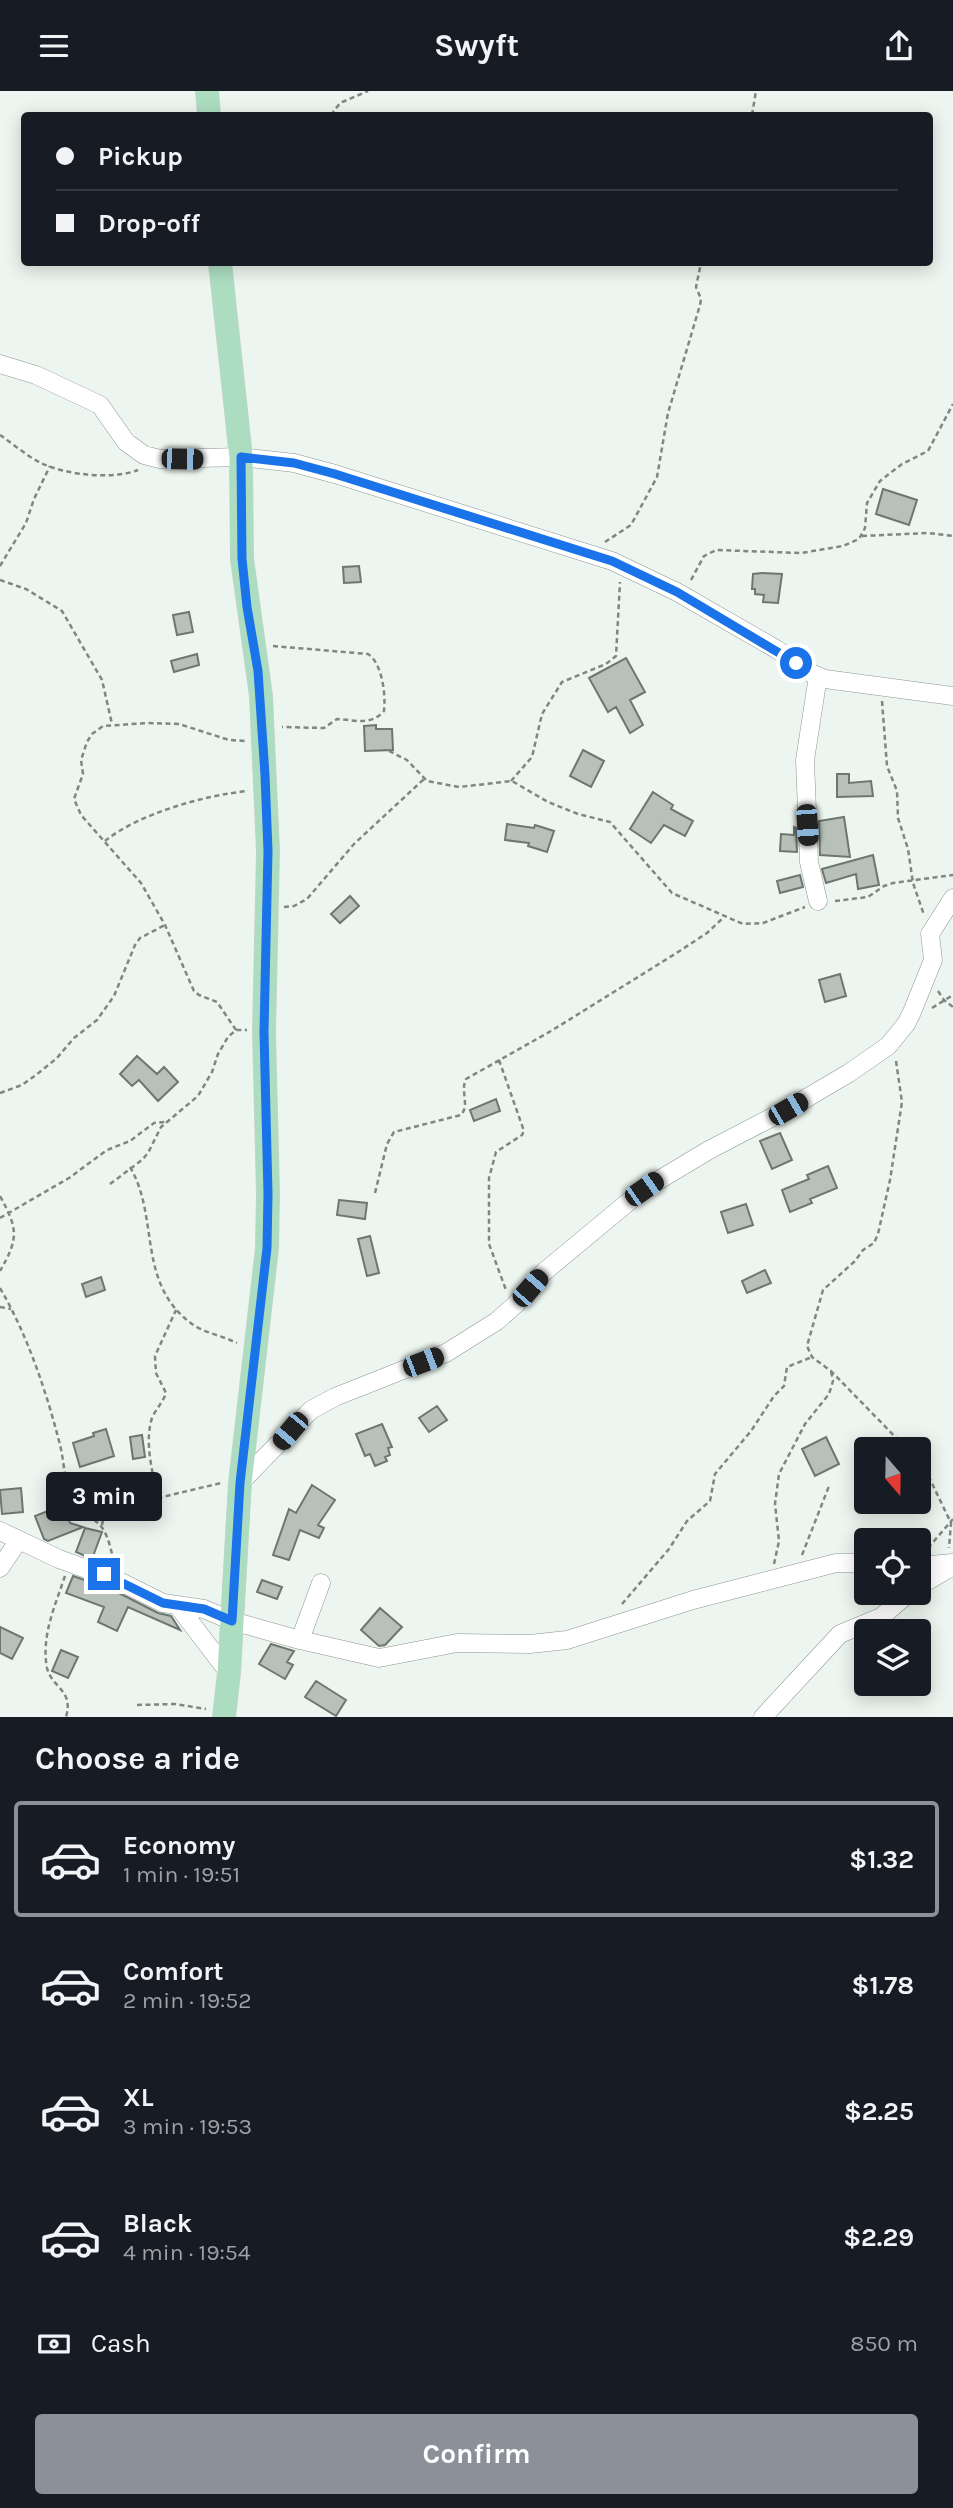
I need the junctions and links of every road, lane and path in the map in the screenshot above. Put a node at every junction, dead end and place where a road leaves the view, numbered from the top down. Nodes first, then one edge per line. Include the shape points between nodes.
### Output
1 (207, 91) edge
2 (368, 91) edge
3 (756, 91) edge
4 (209, 112) edge
5 (333, 112) edge
6 (752, 112) edge
7 (220, 266) edge
8 (700, 266) edge
9 (0, 364) edge
10 (953, 404) edge
11 (0, 435) edge
12 (241, 457) junction
13 (159, 459) junction
14 (50, 466) junction
15 (862, 536) junction
16 (953, 536) edge
17 (587, 553) junction
18 (621, 565) junction
19 (0, 566) edge
20 (0, 580) edge
21 (683, 596) junction
22 (252, 645) junction
23 (818, 676) junction
24 (881, 687) junction
25 (953, 696) edge
26 (112, 724) junction
27 (263, 736) junction
28 (389, 751) dead end
29 (424, 779) junction
30 (510, 781) junction
31 (266, 789) junction
32 (104, 841) junction
33 (953, 875) edge
34 (912, 881) junction
35 (953, 898) edge
36 (818, 901) junction
37 (267, 909) junction
38 (724, 917) junction
39 (166, 925) junction
40 (930, 935) junction
41 (953, 995) edge
42 (944, 1000) dead end
43 (236, 1030) junction
44 (264, 1032) junction
45 (896, 1054) dead end
46 (499, 1060) junction
47 (0, 1093) edge
48 (167, 1122) junction
49 (130, 1167) junction
50 (110, 1184) dead end
51 (375, 1193) dead end
52 (0, 1196) edge
53 (10, 1214) junction
54 (0, 1218) edge
55 (0, 1271) edge
56 (0, 1288) edge
57 (0, 1307) edge
58 (11, 1309) junction
59 (177, 1309) junction
60 (509, 1311) junction
61 (255, 1353) junction
62 (812, 1357) junction
63 (831, 1371) junction
64 (895, 1437) edge
65 (241, 1481) junction
66 (931, 1481) edge
67 (829, 1486) dead end
68 (158, 1498) junction
69 (952, 1521) edge
70 (101, 1527) junction
71 (0, 1531) edge
72 (19, 1540) junction
73 (931, 1547) edge
74 (931, 1561) edge
75 (854, 1562) edge
76 (70, 1563) junction
77 (950, 1564) edge
78 (0, 1567) edge
79 (796, 1574) junction
80 (931, 1577) edge
81 (777, 1579) junction
82 (117, 1580) junction
83 (321, 1583) dead end
84 (895, 1605) edge
85 (177, 1606) junction
86 (232, 1621) junction
87 (603, 1629) junction
88 (300, 1640) junction
89 (229, 1673) junction
90 (137, 1705) dead end
91 (224, 1716) edge
92 (66, 1717) edge
93 (764, 1717) edge

1 - 4 main road
2 - 5 path via 340,103
3 - 6 path
7 - 12 main road
8 - 17 path via 696,287 700,305 668,413 657,478 631,525
9 - 13 street via 100,405 132,448
10 - 15 path via 928,451 880,481 867,503
11 - 14 path
12 - 13 street
12 - 17 street via 294,463 335,474
12 - 22 main road via 242,559
13 - 14 path via 122,476
14 - 19 path via 26,523
15 - 16 path
15 - 21 path via 843,547 801,553 716,550 704,556
17 - 18 street
18 - 21 street
18 - 30 path via 617,656 562,682 542,714 532,757
20 - 26 path via 26,589 62,611 102,680
21 - 23 street
22 - 27 main road
22 - 27 path via 368,654 377,663 383,690 384,711 374,719 338,719 324,728 283,727
23 - 24 street
23 - 36 street via 804,760 809,862
24 - 25 street
24 - 34 path via 887,766 899,799 898,818
26 - 27 path via 178,724 229,740
26 - 32 path via 86,742 74,799 81,815
27 - 31 main road
28 - 29 path via 416,768
29 - 30 path via 456,787
29 - 37 path via 354,844 307,899
30 - 38 path via 548,802 610,822 672,893
31 - 32 path via 200,798 118,830
31 - 37 main road
32 - 39 path via 141,883
33 - 34 path
34 - 36 path via 888,884 863,898
34 - 40 path
35 - 40 street
36 - 38 path via 756,924
37 - 44 main road
38 - 46 path via 675,954
39 - 43 path via 190,984 198,995 217,1002
39 - 47 path via 140,938 114,996 97,1020 36,1075
40 - 60 street via 934,956 930,968 906,1024 888,1046 808,1097 644,1189 544,1272
41 - 42 path
43 - 44 path
43 - 48 path via 225,1041 198,1096
44 - 61 main road via 267,1248
45 - 62 path via 902,1102 878,1234 823,1290 807,1342
46 - 51 path via 466,1079 461,1115 394,1132
46 - 60 path via 524,1131 496,1152 489,1178 489,1244
48 - 49 path via 148,1153
48 - 53 path via 154,1123 130,1141 99,1154
49 - 50 path
49 - 59 path via 140,1184 153,1263 161,1287
52 - 53 path
53 - 54 path
53 - 55 path via 15,1238
56 - 58 path
57 - 58 path
58 - 70 path via 51,1412 69,1494 76,1508
59 - 61 path via 195,1326
59 - 68 path via 155,1356 156,1373 166,1393 150,1427
60 - 65 street via 446,1353 311,1410
61 - 65 main road
62 - 63 path
62 - 87 path via 787,1367 784,1386 715,1474 710,1501 687,1521
63 - 64 path
63 - 81 path via 829,1394 804,1424 779,1474
65 - 68 path
65 - 86 main road
66 - 69 path
67 - 79 path
68 - 70 path via 120,1503 104,1515
69 - 73 path
69 - 77 path
70 - 82 path via 110,1544
71 - 72 street
72 - 76 street
72 - 78 street
74 - 77 street
75 - 79 street
76 - 82 street
76 - 92 path via 46,1645 49,1674 68,1702
77 - 80 street
79 - 81 street
81 - 87 street
82 - 85 street
83 - 88 street
84 - 93 street via 881,1617 841,1633
85 - 86 street via 204,1609
85 - 89 street
86 - 88 street
86 - 89 main road
87 - 88 street via 567,1640 457,1643 379,1658
89 - 91 main road
90 - 91 path via 175,1703

